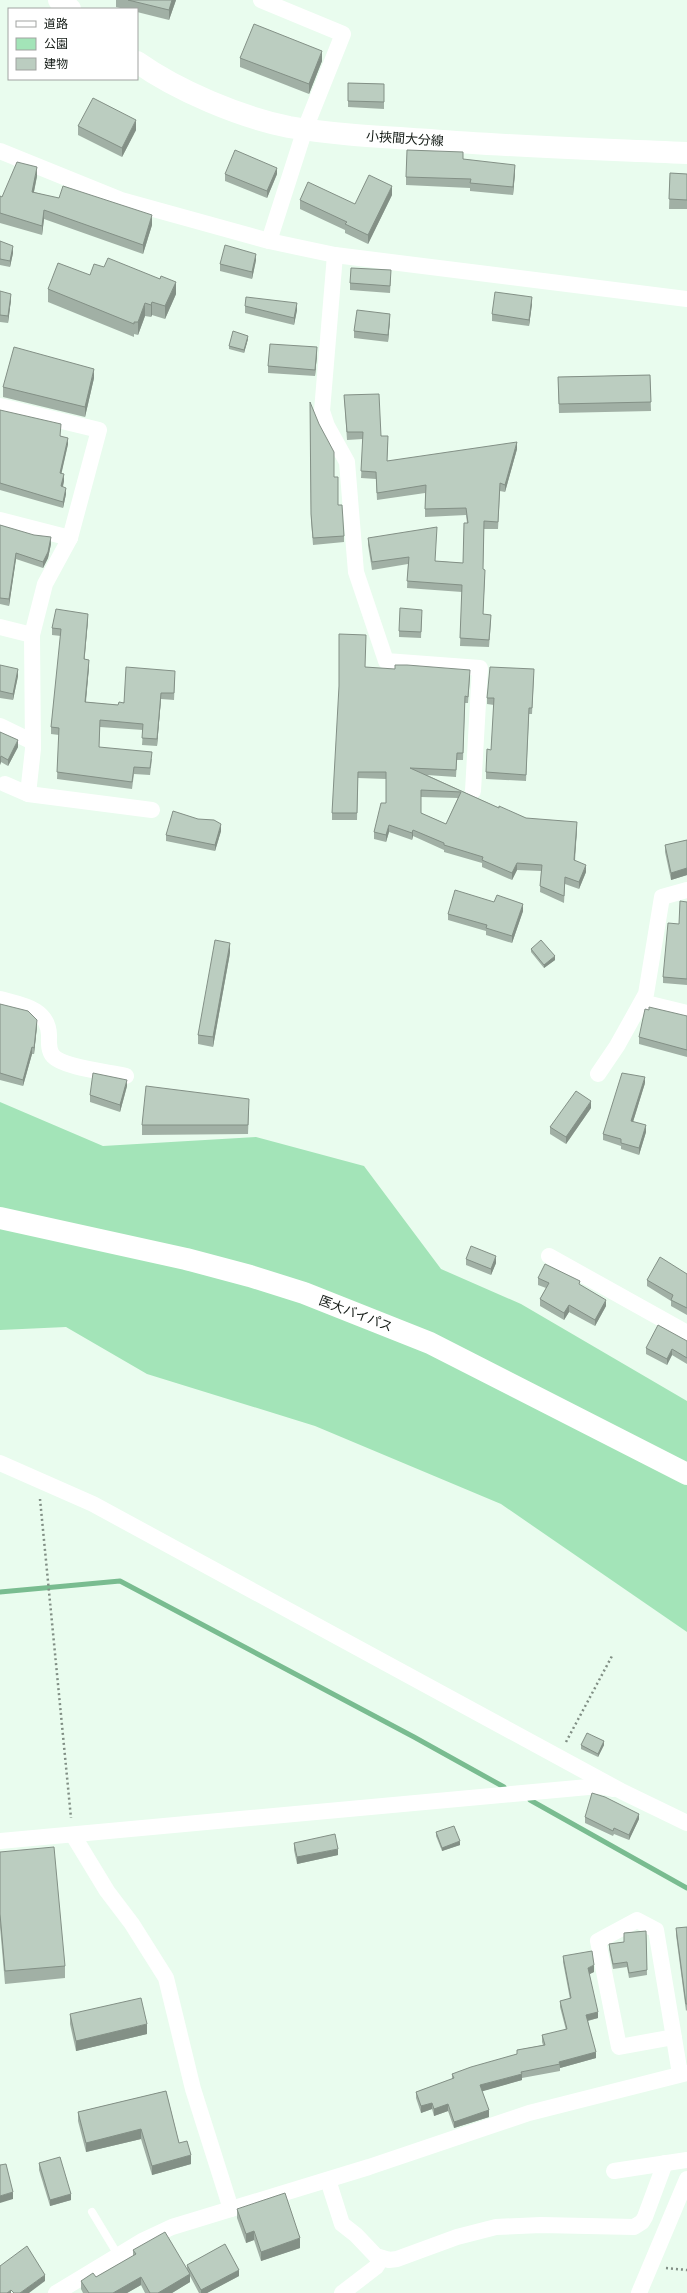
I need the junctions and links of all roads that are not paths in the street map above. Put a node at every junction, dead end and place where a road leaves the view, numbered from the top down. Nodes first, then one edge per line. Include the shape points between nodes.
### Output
1 (58, 0) edge
2 (261, 0) edge
3 (69, 8) edge
4 (138, 63) edge
5 (305, 129) junction
6 (0, 152) edge
7 (687, 153) edge
8 (269, 241) junction
9 (335, 255) junction
10 (687, 300) edge
11 (0, 406) edge
12 (0, 520) edge
13 (70, 538) junction
14 (0, 627) edge
15 (32, 635) junction
16 (0, 726) edge
17 (33, 742) junction
18 (5, 784) dead end
19 (473, 791) dead end
20 (28, 794) junction
21 (152, 810) dead end
22 (687, 890) edge
23 (0, 999) edge
24 (642, 1002) junction
25 (687, 1013) edge
26 (598, 1074) dead end
27 (126, 1076) dead end
28 (0, 1218) edge
29 (549, 1256) dead end
30 (687, 1333) edge
31 (0, 1462) edge
32 (687, 1474) edge
33 (629, 1795) junction
34 (687, 1824) edge
35 (73, 1835) junction
36 (0, 1841) edge
37 (674, 2037) junction
38 (684, 2074) edge
39 (687, 2160) edge
40 (665, 2163) junction
41 (614, 2170) dead end
42 (687, 2179) edge
43 (328, 2180) junction
44 (231, 2209) junction
45 (92, 2212) dead end
46 (118, 2255) junction
47 (381, 2259) junction
48 (59, 2292) edge
49 (342, 2293) edge
50 (639, 2293) edge

1 - 3 main road
2 - 5 street via 343,34
4 - 5 main road, 小挾間大分線 via 176,84 227,107 268,121
5 - 7 main road, 小挾間大分線 via 491,145
5 - 8 street
6 - 8 street via 121,200
8 - 9 street
9 - 10 street
9 - 19 street via 322,411 327,426 347,462 356,572 386,661 480,668
11 - 13 street via 99,430
12 - 13 street
13 - 15 street via 45,584
14 - 15 street
15 - 17 street
16 - 17 street
17 - 20 street
18 - 20 street
20 - 21 street
22 - 24 street via 662,896 646,994
23 - 27 street via 32,1008 44,1016 48,1027 49,1049 53,1056 64,1062
24 - 25 street
24 - 26 street
28 - 32 main road, 医大バイパス via 186,1259 304,1293 430,1343
29 - 30 street
31 - 33 street via 93,1504
33 - 34 street
33 - 35 street via 599,1786
35 - 36 street
35 - 44 street via 107,1891 132,1924 166,1978 193,2089
37 - 37 street via 656,1930 637,1920 598,1941 619,2047
37 - 38 street
38 - 43 street via 529,2113
39 - 40 street
40 - 41 street
40 - 47 street via 645,2217 634,2227 496,2227 457,2237 397,2260
42 - 50 street
43 - 44 street
43 - 47 street via 342,2224 356,2235 369,2251
44 - 46 street via 172,2227
45 - 46 lane
46 - 48 street
47 - 49 street via 376,2267

